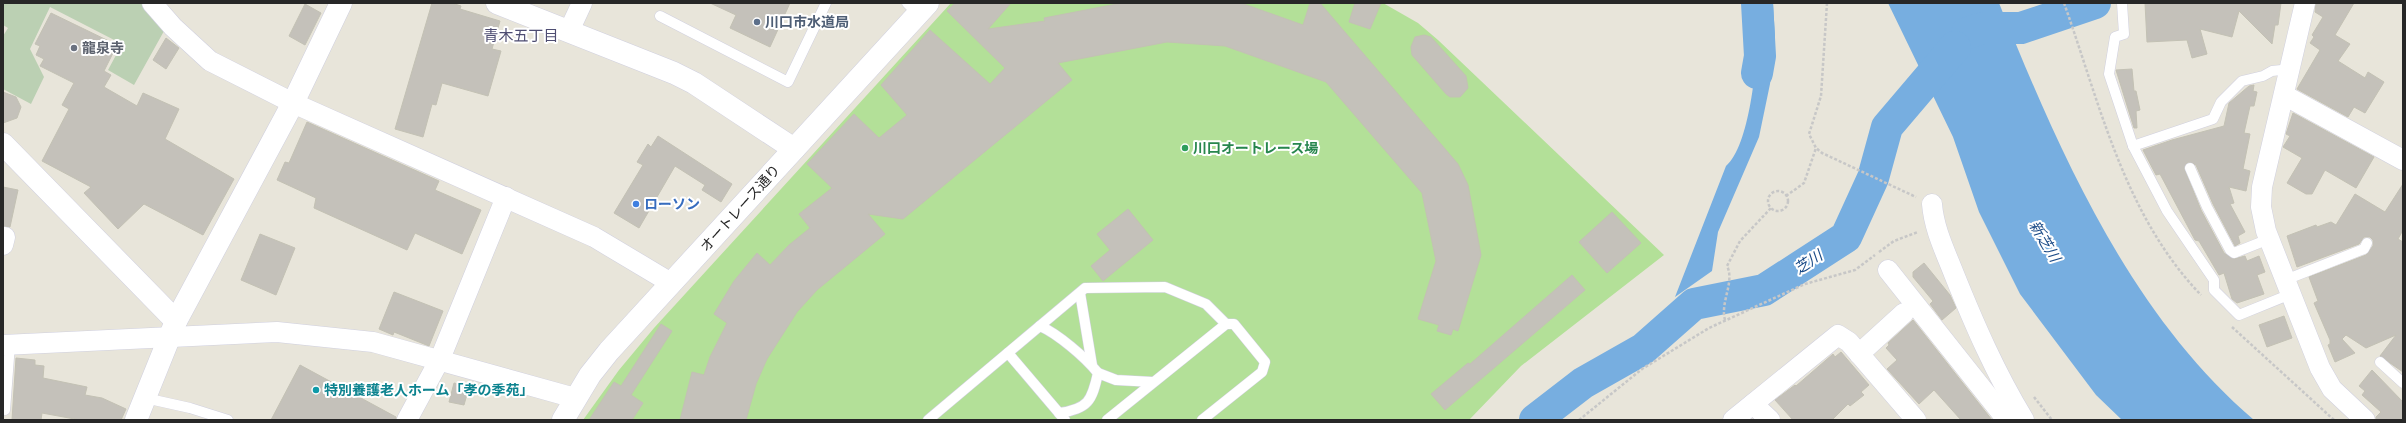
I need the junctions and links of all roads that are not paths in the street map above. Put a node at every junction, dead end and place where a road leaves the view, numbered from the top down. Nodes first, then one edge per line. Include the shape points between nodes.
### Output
1 (152, 3) edge
2 (341, 3) edge
3 (497, 3) edge
4 (582, 3) edge
5 (826, 3) edge
6 (2122, 3) edge
7 (2305, 3) edge
8 (917, 7) edge
9 (660, 16) dead end
10 (570, 31) junction
11 (2290, 69) junction
12 (2284, 94) junction
13 (293, 104) junction
14 (3, 144) edge
15 (2133, 146) junction
16 (794, 149) junction
17 (2403, 160) edge
18 (2190, 168) dead end
19 (506, 197) junction
20 (1932, 204) dead end
21 (3, 236) edge
22 (2269, 239) junction
23 (2367, 243) dead end
24 (3, 245) edge
25 (1888, 270) dead end
26 (671, 283) junction
27 (2288, 287) junction
28 (1080, 293) junction
29 (1904, 313) dead end
30 (1226, 324) junction
31 (1040, 326) junction
32 (173, 328) junction
33 (6, 344) edge
34 (1008, 353) junction
35 (1859, 354) junction
36 (440, 359) junction
37 (2380, 362) dead end
38 (1095, 369) junction
39 (1153, 382) junction
40 (2403, 383) edge
41 (145, 398) junction
42 (575, 398) junction
43 (1753, 404) junction
44 (5, 410) dead end
45 (1062, 417) edge
46 (136, 420) edge
47 (228, 420) edge
48 (407, 420) edge
49 (562, 420) edge
50 (928, 420) edge
51 (1107, 420) edge
52 (1202, 420) edge
53 (1733, 420) edge
54 (1770, 420) edge
55 (1916, 420) edge
56 (2007, 420) edge
57 (2024, 420) edge
58 (2365, 420) edge

1 - 13 street via 173,27 210,61
2 - 13 street
3 - 10 street
4 - 10 street
5 - 9 lane via 788,82
6 - 15 lane via 2124,34 2115,37 2109,74
7 - 11 street
8 - 16 street, オートレース通り
10 - 16 street via 694,83
11 - 12 street
11 - 15 lane via 2272,71 2242,81 2221,102 2214,119
12 - 17 street
12 - 22 street via 2262,187 2261,208
13 - 19 street
13 - 32 street
14 - 32 street
15 - 27 lane via 2167,211 2214,280 2214,290 2238,315
16 - 26 street, オートレース通り
18 - 22 lane via 2230,250 2234,253
19 - 26 street via 594,237
19 - 36 street
20 - 57 street via 1935,226 1998,377
21 - 24 street
22 - 27 street
23 - 27 lane via 2364,249
25 - 56 street
26 - 42 street, オートレース通り via 609,351
27 - 58 street via 2320,368 2332,389
28 - 30 lane via 1085,288 1164,287 1206,304
28 - 31 lane
28 - 38 lane
29 - 35 street
30 - 39 lane
30 - 52 lane via 1234,324 1264,362 1262,372
31 - 34 lane
31 - 38 lane via 1049,330
32 - 33 street
32 - 36 street via 277,332 373,342
32 - 41 street
33 - 44 lane
34 - 45 lane
34 - 50 lane
35 - 43 street via 1849,342 1838,335
35 - 55 street
36 - 42 street
36 - 48 street
37 - 40 lane
38 - 39 lane via 1116,380
38 - 45 lane via 1094,393 1087,404
39 - 51 lane
41 - 46 street
41 - 47 lane
42 - 49 street, オートレース通り
43 - 53 street
43 - 54 street

